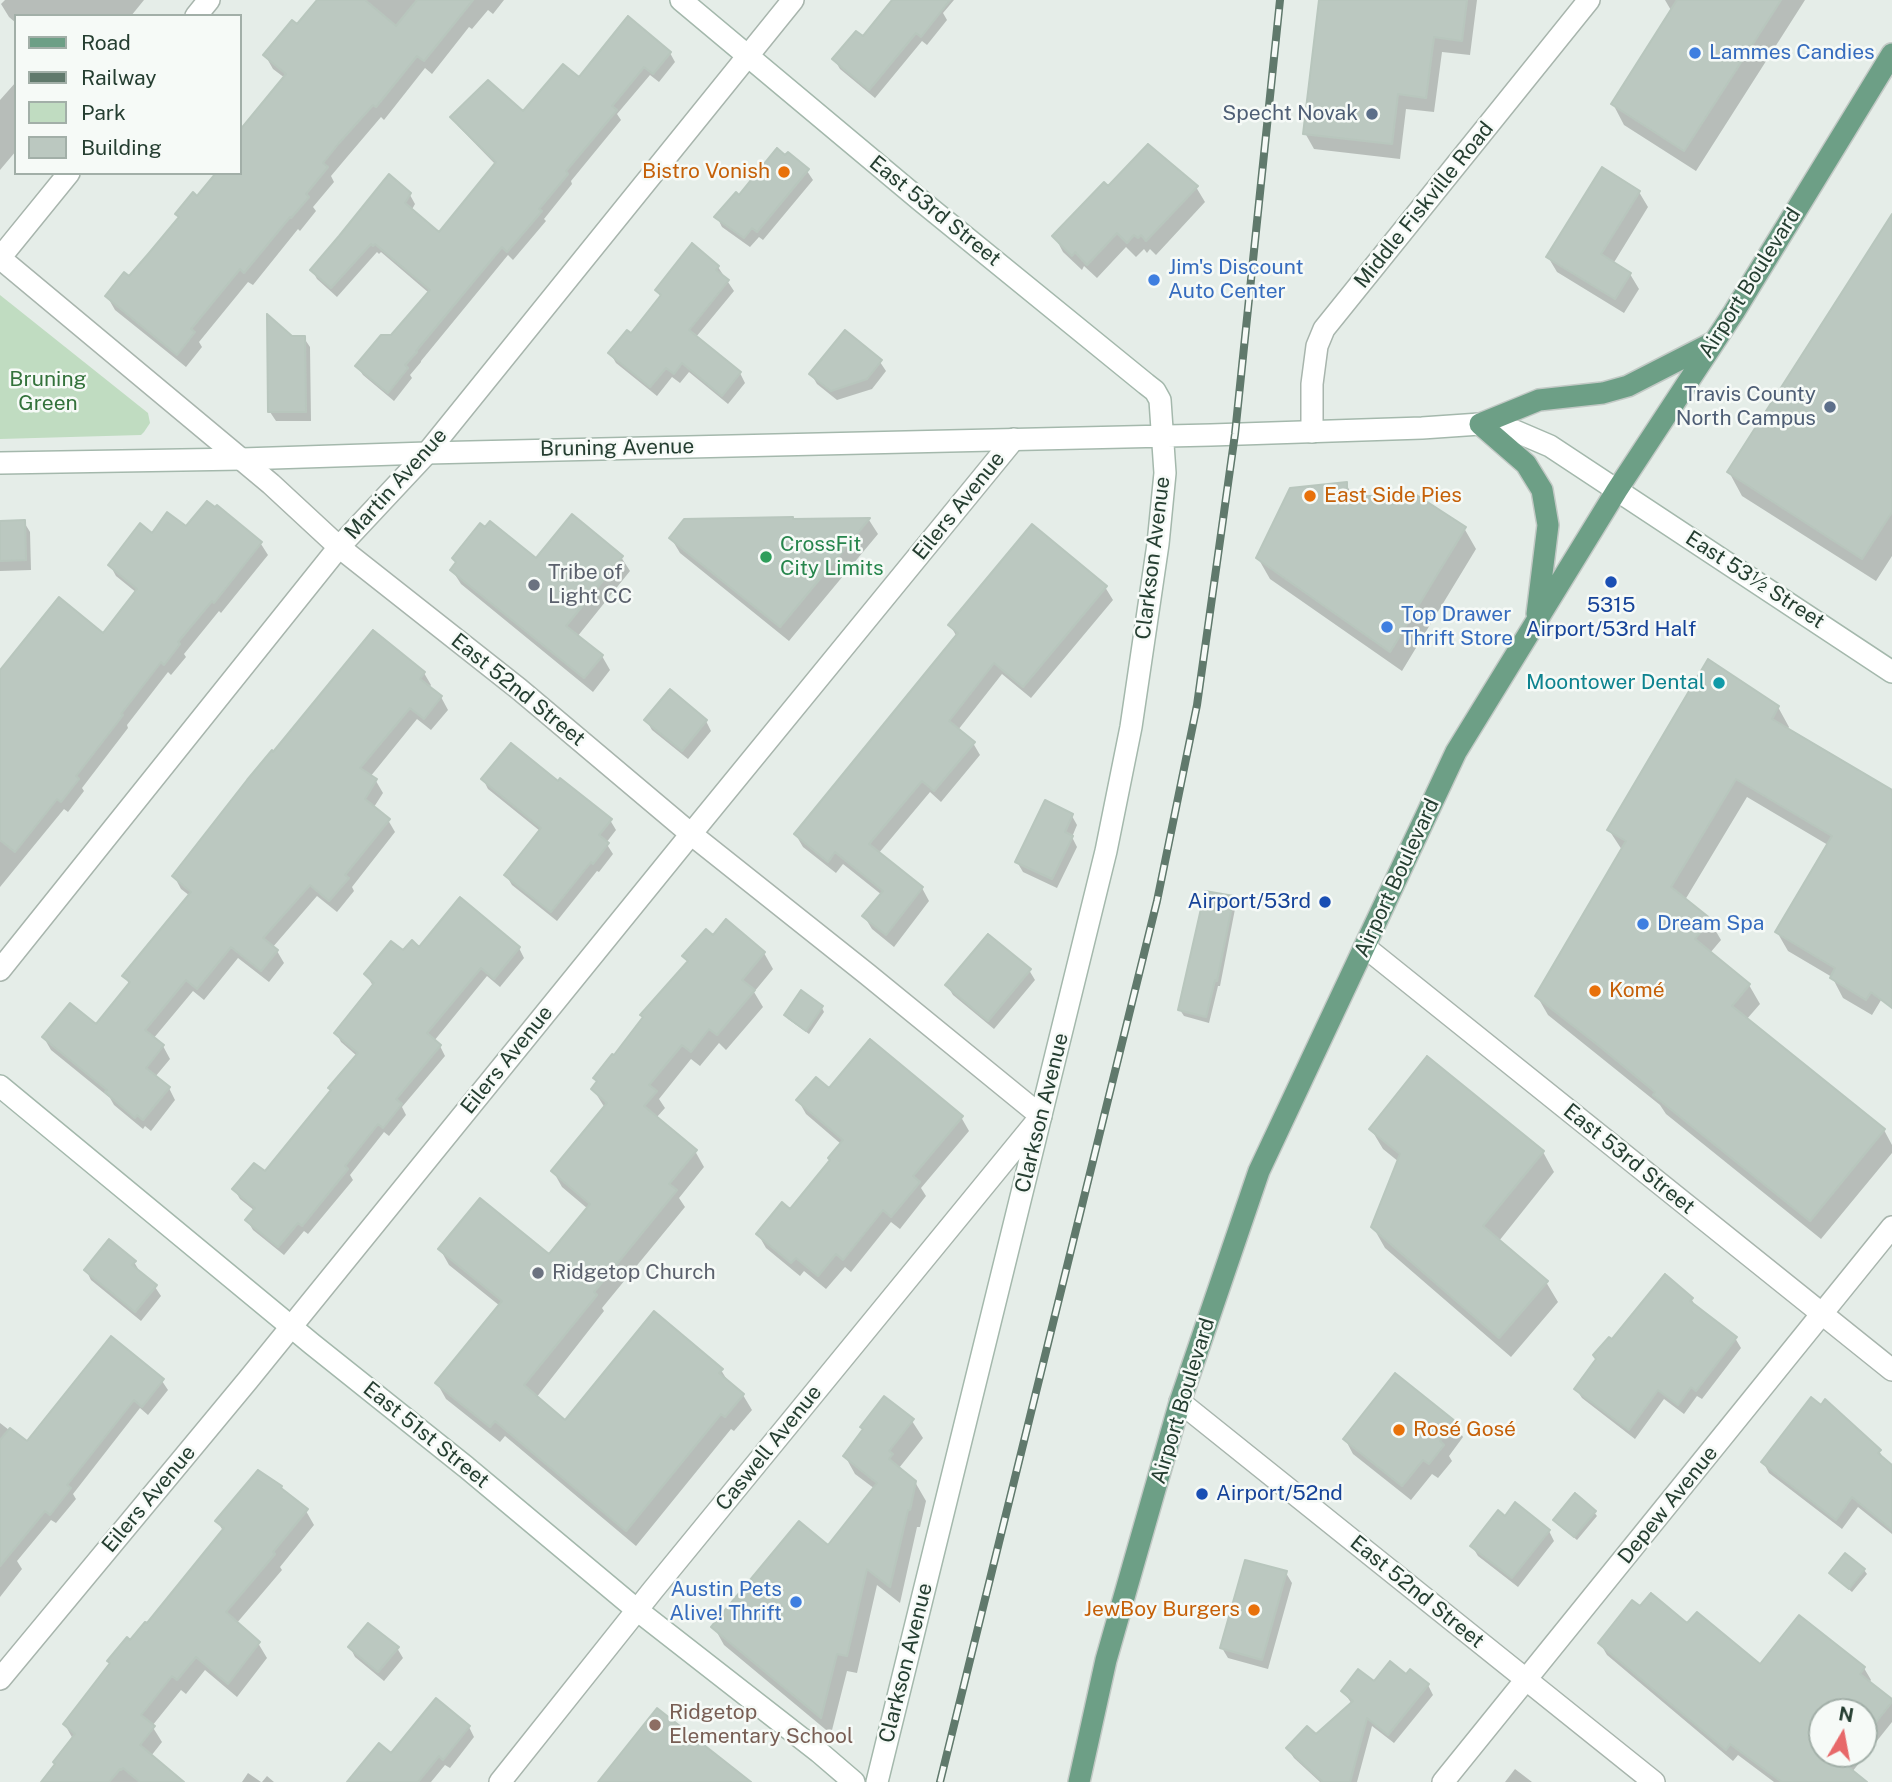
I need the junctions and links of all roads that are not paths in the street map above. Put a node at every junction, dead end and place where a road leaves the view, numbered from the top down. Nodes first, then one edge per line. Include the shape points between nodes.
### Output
1 (209, 0) edge
2 (681, 0) edge
3 (793, 0) edge
4 (1589, 0) edge
5 (198, 14) edge
6 (1892, 54) edge
7 (748, 56) junction
8 (67, 175) edge
9 (0, 258) edge
10 (1714, 342) junction
11 (1480, 424) junction
12 (1312, 432) junction
13 (1162, 436) junction
14 (1014, 439) junction
15 (427, 453) junction
16 (242, 459) junction
17 (0, 463) edge
18 (1617, 490) junction
19 (340, 547) junction
20 (1537, 619) junction
21 (1892, 671) edge
22 (691, 834) junction
23 (1365, 947) junction
24 (0, 970) edge
25 (0, 1086) edge
26 (1041, 1116) junction
27 (1892, 1227) edge
28 (1822, 1314) junction
29 (291, 1326) junction
30 (1892, 1370) edge
31 (1180, 1402) junction
32 (637, 1610) junction
33 (0, 1679) edge
34 (1526, 1679) junction
35 (500, 1782) edge
36 (854, 1782) edge
37 (877, 1782) edge
38 (1079, 1782) edge
39 (1443, 1782) edge
40 (1654, 1782) edge

1 - 5 street
2 - 7 street, East 53rd Street
3 - 7 street, Martin Avenue
4 - 12 street, Middle Fiskville Road via 1324,329 1312,384
6 - 10 main road, Airport Boulevard
7 - 13 street, East 53rd Street via 1155,391 1160,400
7 - 15 street, Martin Avenue
8 - 9 street
9 - 16 street, East 52nd Street
10 - 11 main road via 1628,386 1539,400
10 - 18 main road, Airport Boulevard
11 - 12 street
11 - 18 street via 1515,431 1550,446
11 - 20 main road via 1526,464 1542,490 1548,525
12 - 13 street, Bruning Avenue
13 - 14 street, Bruning Avenue
13 - 26 street, Clarkson Avenue via 1165,473 1131,727 1106,851
14 - 15 street, Bruning Avenue
14 - 22 street, Eilers Avenue
15 - 16 street, Bruning Avenue
15 - 19 street, Martin Avenue
16 - 17 street, Bruning Avenue
16 - 19 street, East 52nd Street
18 - 20 main road, Airport Boulevard
18 - 21 street, East 53½ Street
19 - 22 street, East 52nd Street
19 - 24 street, Martin Avenue
20 - 23 main road, Airport Boulevard via 1455,752
22 - 26 street, East 52nd Street
22 - 29 street, Eilers Avenue
23 - 28 street, East 53rd Street
23 - 31 main road, Airport Boulevard via 1259,1171
25 - 29 street, East 51st Street
26 - 32 street, Caswell Avenue
26 - 37 street, Clarkson Avenue
27 - 28 street, Depew Avenue
28 - 30 street, East 53rd Street
28 - 34 street, Depew Avenue
29 - 32 street, East 51st Street
29 - 33 street, Eilers Avenue
31 - 34 street, East 52nd Street
31 - 38 main road, Airport Boulevard via 1107,1660
32 - 35 street, Caswell Avenue
32 - 36 street, East 51st Street
34 - 39 street, Depew Avenue
34 - 40 street, East 52nd Street

